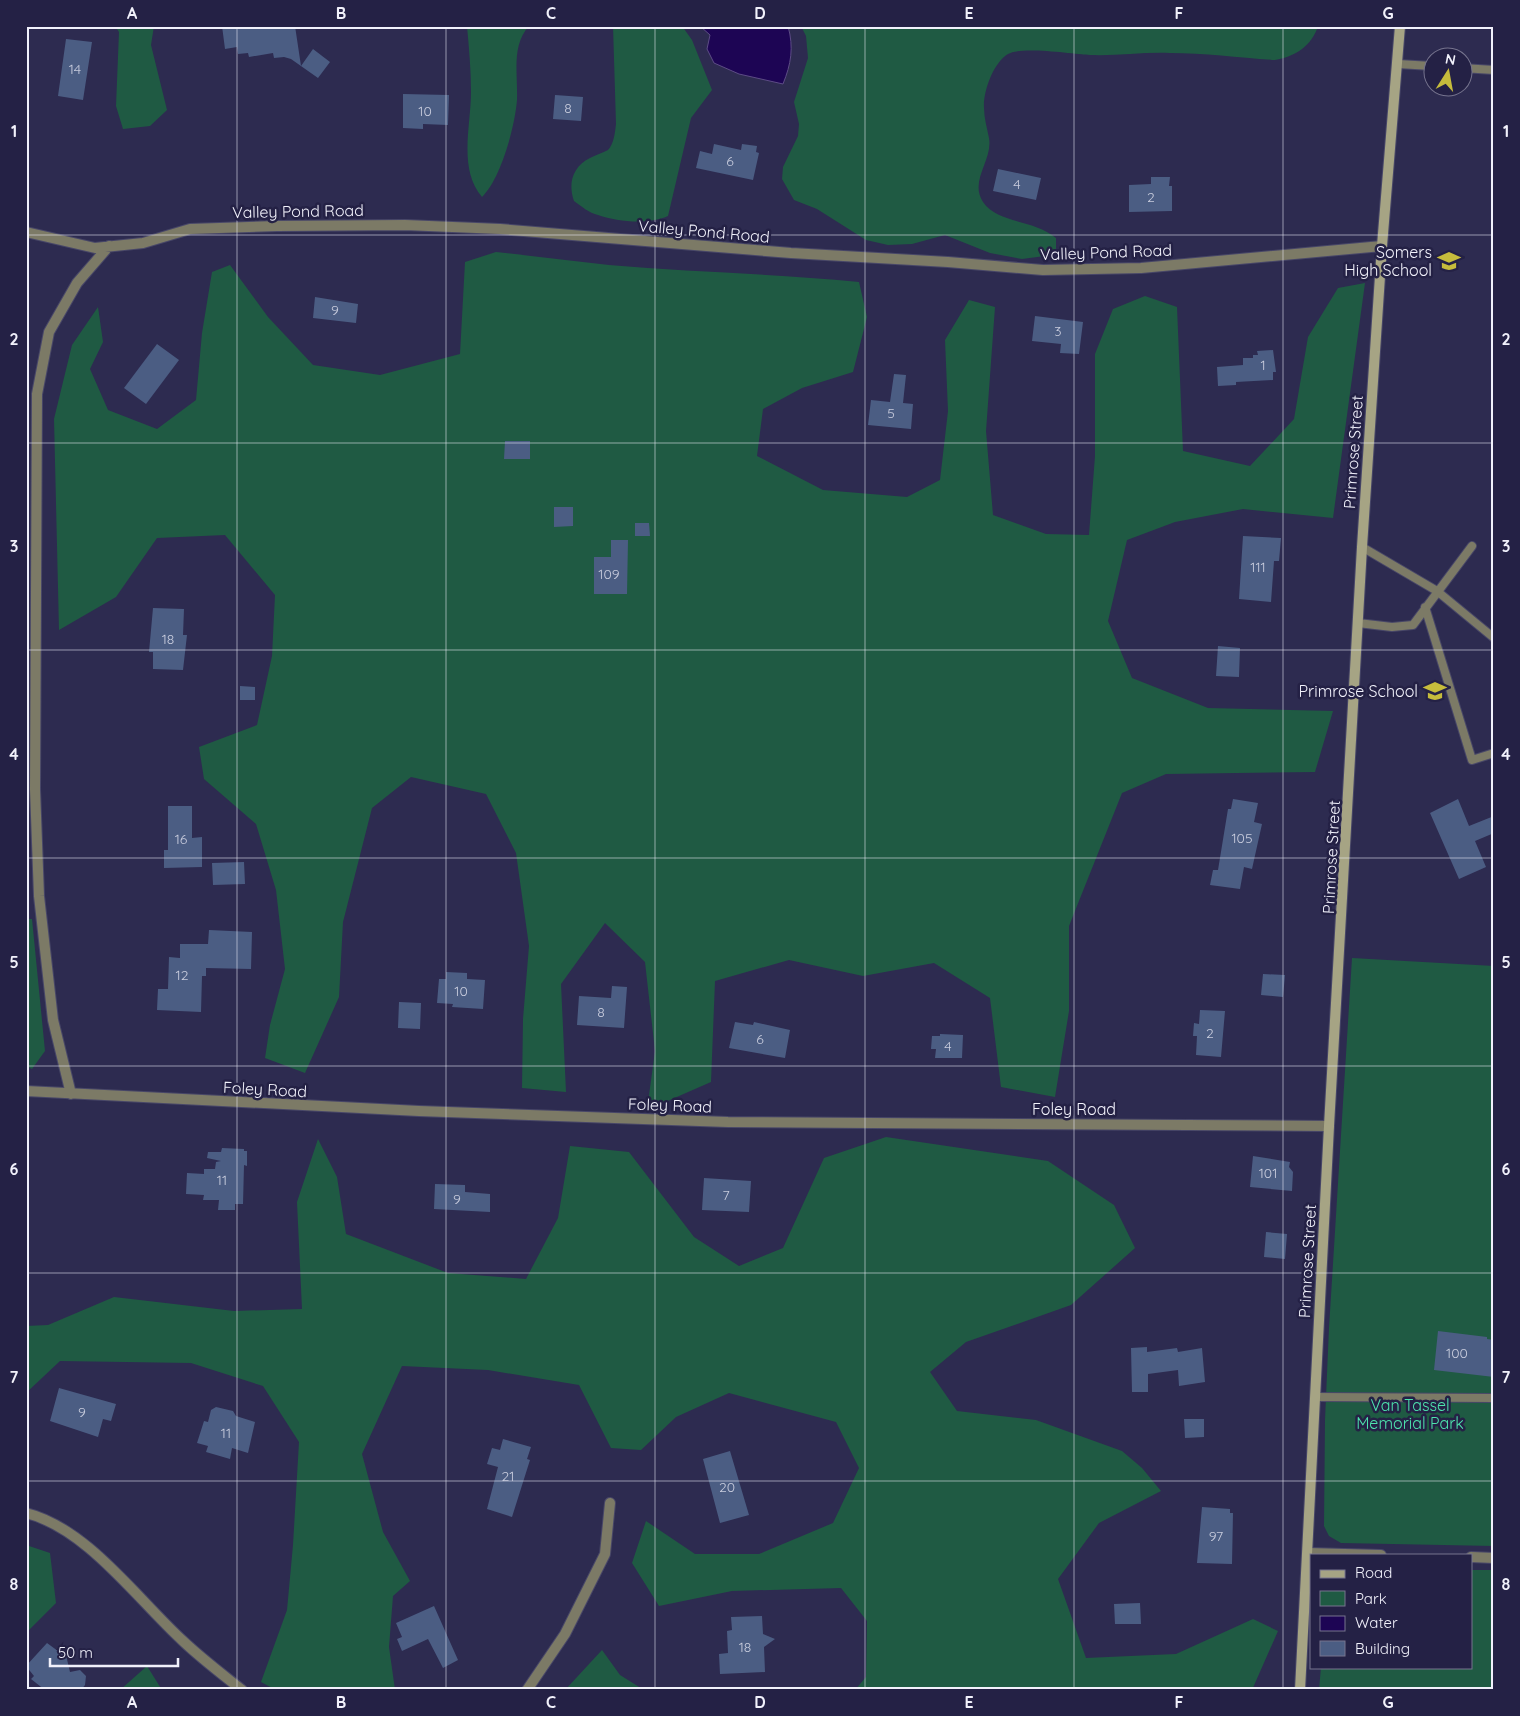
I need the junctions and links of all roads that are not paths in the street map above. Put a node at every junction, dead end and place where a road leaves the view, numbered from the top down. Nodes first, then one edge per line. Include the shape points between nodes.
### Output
1 (1400, 26) edge
2 (1398, 64) junction
3 (1422, 65) edge
4 (1472, 69) edge
5 (1494, 70) edge
6 (26, 232) edge
7 (109, 246) junction
8 (1382, 246) junction
9 (1472, 546) dead end
10 (1362, 547) junction
11 (1438, 592) junction
12 (1425, 607) junction
13 (1358, 623) junction
14 (1494, 638) edge
15 (1494, 752) edge
16 (26, 1092) edge
17 (71, 1094) junction
18 (1329, 1126) junction
19 (1315, 1397) junction
20 (1494, 1398) edge
21 (610, 1503) dead end
22 (26, 1513) edge
23 (1308, 1553) junction
24 (1344, 1554) edge
25 (1472, 1557) edge
26 (1494, 1558) edge
27 (529, 1689) edge
28 (242, 1690) edge
29 (1300, 1690) edge

1 - 2 main road, Primrose Street
2 - 3 lane
2 - 8 main road, Primrose Street
4 - 5 lane
6 - 7 street, Valley Pond Road via 95,248
7 - 8 street, Valley Pond Road via 143,243 190,229 405,225 500,229 791,254 1043,270 1141,268
7 - 17 street via 77,283 49,332 37,394 35,788 39,896 52,1020
8 - 10 main road, Primrose Street
9 - 11 lane
10 - 11 lane
10 - 13 main road, Primrose Street
11 - 12 lane
11 - 14 lane
12 - 13 lane via 1413,625 1392,627
12 - 15 lane via 1472,760
13 - 18 main road, Primrose Street
16 - 17 street, Foley Road
17 - 18 street, Foley Road via 728,1122
18 - 19 main road, Primrose Street
19 - 20 lane
19 - 23 main road, Primrose Street
21 - 27 street via 605,1554 565,1634
22 - 28 street via 42,1517 83,1542 184,1642
23 - 24 street
23 - 29 main road, Primrose Street
25 - 26 street

